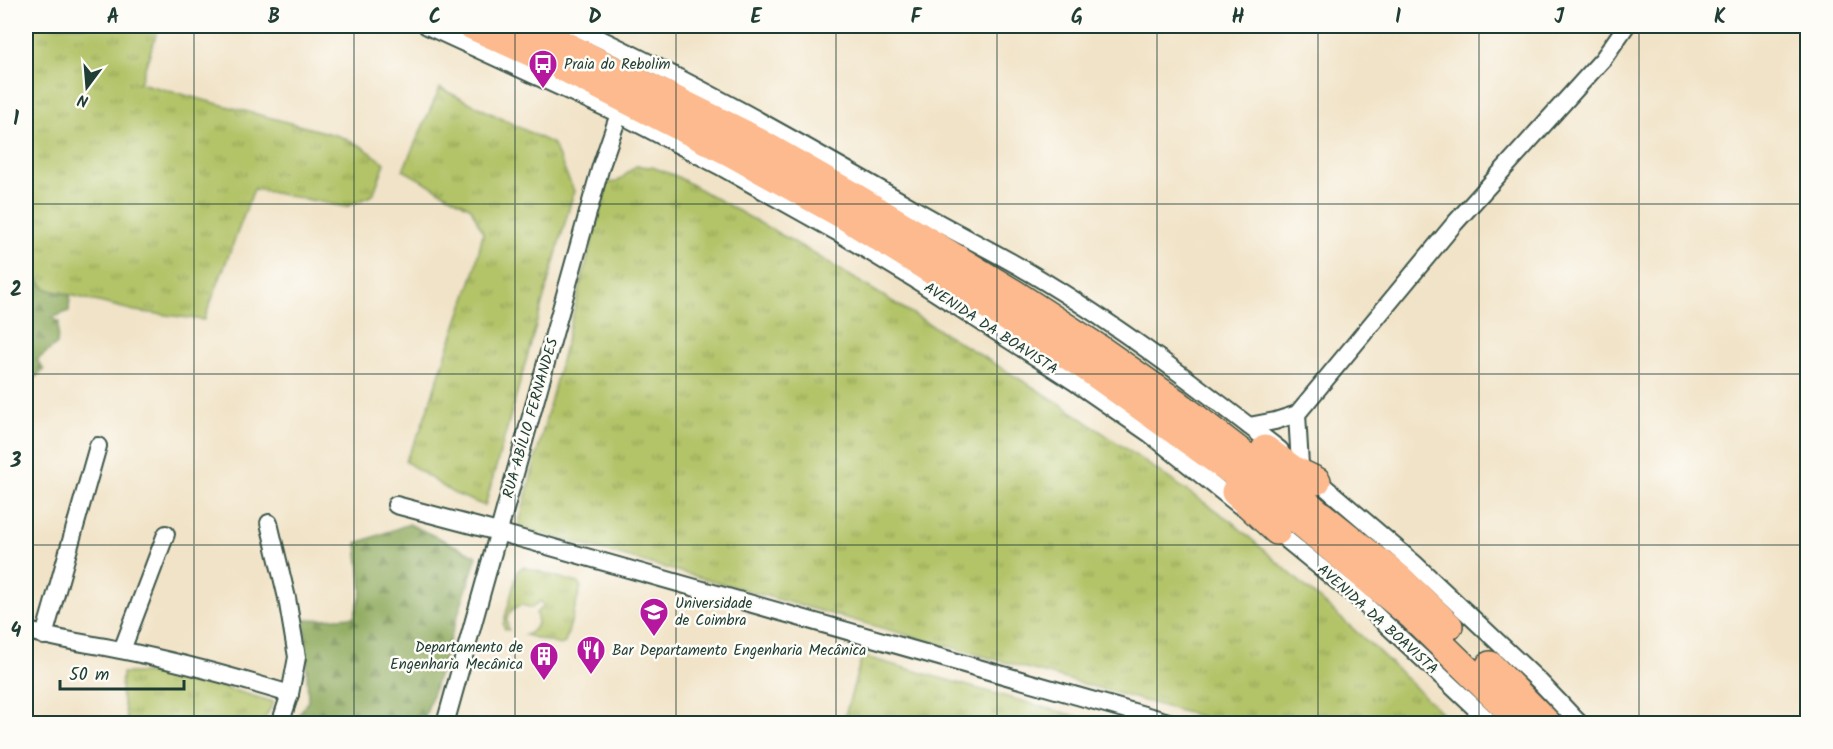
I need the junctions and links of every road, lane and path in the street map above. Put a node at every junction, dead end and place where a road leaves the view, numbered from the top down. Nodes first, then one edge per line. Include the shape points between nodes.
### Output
1 (427, 26) edge
2 (472, 26) edge
3 (526, 26) edge
4 (573, 26) edge
5 (1626, 26) edge
6 (619, 114) junction
7 (1168, 411) junction
8 (1297, 414) junction
9 (1249, 426) junction
10 (98, 446) dead end
11 (1308, 473) junction
12 (396, 504) dead end
13 (269, 523) dead end
14 (1277, 531) junction
15 (498, 532) junction
16 (166, 534) dead end
17 (26, 630) edge
18 (44, 636) junction
19 (122, 650) junction
20 (290, 694) junction
21 (280, 723) edge
22 (445, 723) edge
23 (1176, 723) edge
24 (1492, 723) edge
25 (1523, 723) edge
26 (1548, 723) edge
27 (1580, 723) edge

1 - 6 street, AVENIDA DA BOAVISTA
2 - 7 highway, AVENIDA DA BOAVISTA via 577,74 731,153 846,217 1084,366
3 - 7 highway, AVENIDA DA BOAVISTA via 743,133 857,198 1017,295
4 - 9 street via 752,117 1032,273 1190,379
5 - 8 street via 1603,59 1455,223
6 - 14 street, AVENIDA DA BOAVISTA via 837,232 985,323 1150,434 1247,512
6 - 15 street, RUA ABÍLIO FERNANDES
7 - 11 highway via 1229,423 1294,470
7 - 14 highway via 1183,448
7 - 25 highway, AVENIDA DA BOAVISTA via 1413,617
7 - 26 highway, AVENIDA DA BOAVISTA via 1398,577
8 - 9 street
8 - 11 street
9 - 11 street
10 - 18 street
11 - 27 street via 1414,562
12 - 15 street
13 - 20 street via 297,657
14 - 24 street, AVENIDA DA BOAVISTA via 1359,599
15 - 22 street, RUA ABÍLIO FERNANDES
15 - 23 street
16 - 19 street
17 - 18 street
18 - 19 street
19 - 20 street
20 - 21 street

